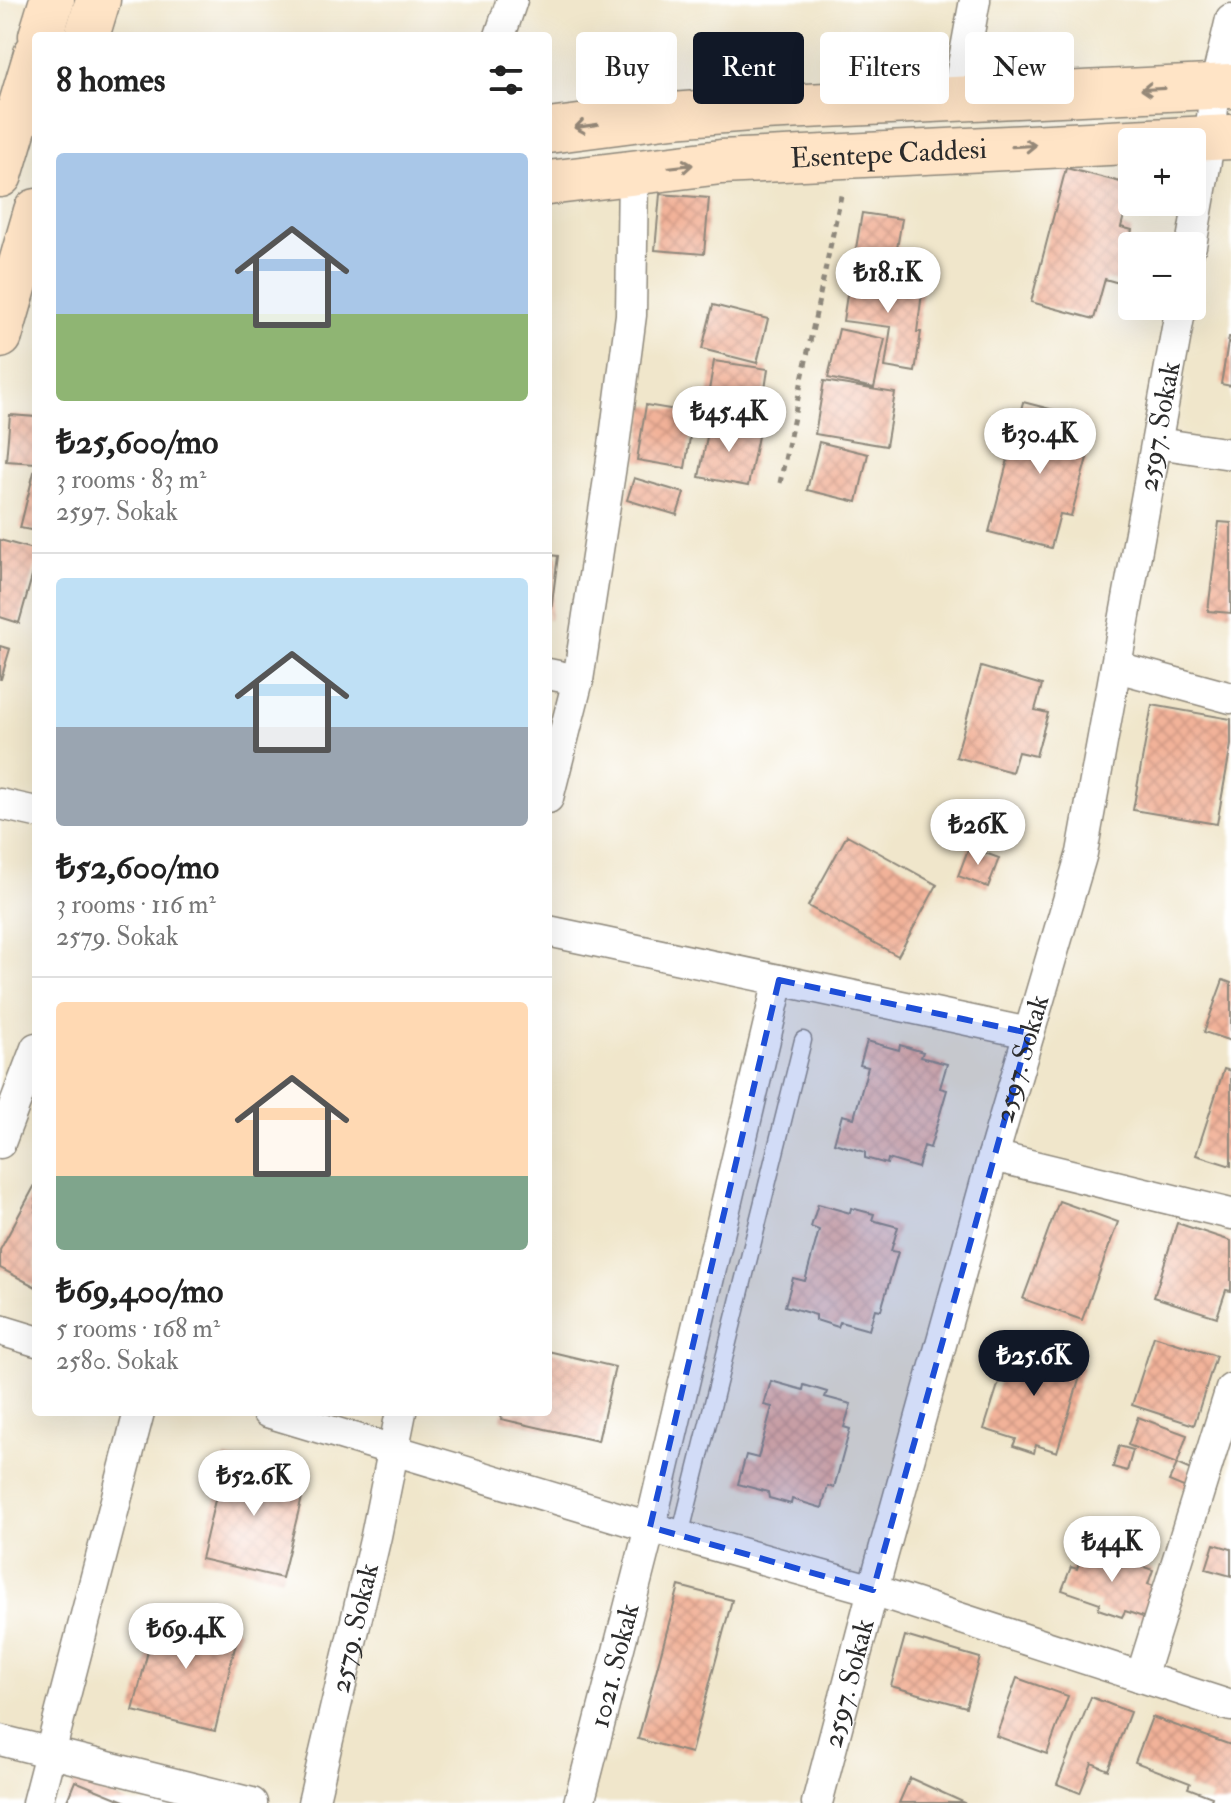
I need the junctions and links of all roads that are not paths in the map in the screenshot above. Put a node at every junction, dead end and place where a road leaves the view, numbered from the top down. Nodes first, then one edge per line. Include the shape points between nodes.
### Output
1 (52, 0) edge
2 (98, 0) edge
3 (512, 0) edge
4 (975, 0) edge
5 (1231, 19) edge
6 (42, 32) edge
7 (88, 32) edge
8 (501, 32) edge
9 (32, 67) edge
10 (1223, 86) edge
11 (957, 98) junction
12 (552, 131) edge
13 (1220, 137) edge
14 (633, 171) junction
15 (0, 175) edge
16 (552, 182) edge
17 (32, 227) edge
18 (1195, 232) edge
19 (14, 297) edge
20 (1179, 320) edge
21 (1157, 443) junction
22 (1231, 454) edge
23 (1117, 667) junction
24 (552, 675) edge
25 (578, 680) junction
26 (1231, 698) edge
27 (552, 782) edge
28 (0, 804) edge
29 (32, 811) edge
30 (552, 932) edge
31 (779, 980) junction
32 (1029, 1033) junction
33 (803, 1040) dead end
34 (32, 1059) edge
35 (0, 1143) edge
36 (993, 1156) junction
37 (1231, 1214) edge
38 (0, 1330) edge
39 (32, 1340) edge
40 (1231, 1389) edge
41 (138, 1416) edge
42 (280, 1416) edge
43 (400, 1416) edge
44 (392, 1451) junction
45 (650, 1527) junction
46 (680, 1536) junction
47 (873, 1590) junction
48 (1141, 1677) junction
49 (1231, 1706) edge
50 (0, 1740) edge
51 (51, 1752) junction
52 (37, 1803) edge
53 (252, 1803) edge
54 (313, 1803) edge
55 (579, 1803) edge
56 (817, 1803) edge

1 - 6 main road
2 - 7 main road
3 - 8 street
4 - 11 street
5 - 10 street
9 - 15 main road
10 -> 11 main road, Esentepe Caddesi
10 - 13 street
11 -> 12 main road, Esentepe Caddesi via 717,111
14 -> 13 main road, Esentepe Caddesi via 849,154
13 - 18 street
14 - 16 main road, Esentepe Caddesi
14 - 25 street via 631,315
17 - 19 main road
20 - 21 street, 2597. Sokak
21 - 22 street
21 - 23 street, 2597. Sokak
23 - 26 street
23 - 32 street, 2597. Sokak via 1082,853
24 - 25 street
25 - 27 street
28 - 29 street
30 - 31 street
31 - 32 street
31 - 45 street, 1021. Sokak
32 - 36 street, 2597. Sokak
33 - 46 lane
34 - 35 street
36 - 37 street
36 - 47 street, 2597. Sokak
38 - 39 street
40 - 48 street
41 - 51 street
42 - 44 street
43 - 44 street, 2579. Sokak
44 - 45 street
44 - 54 street, 2579. Sokak
45 - 46 street
45 - 55 street, 1021. Sokak
46 - 47 street
47 - 48 street
47 - 56 street, 2597. Sokak
48 - 49 street
50 - 51 street
51 - 52 street
51 - 53 street

